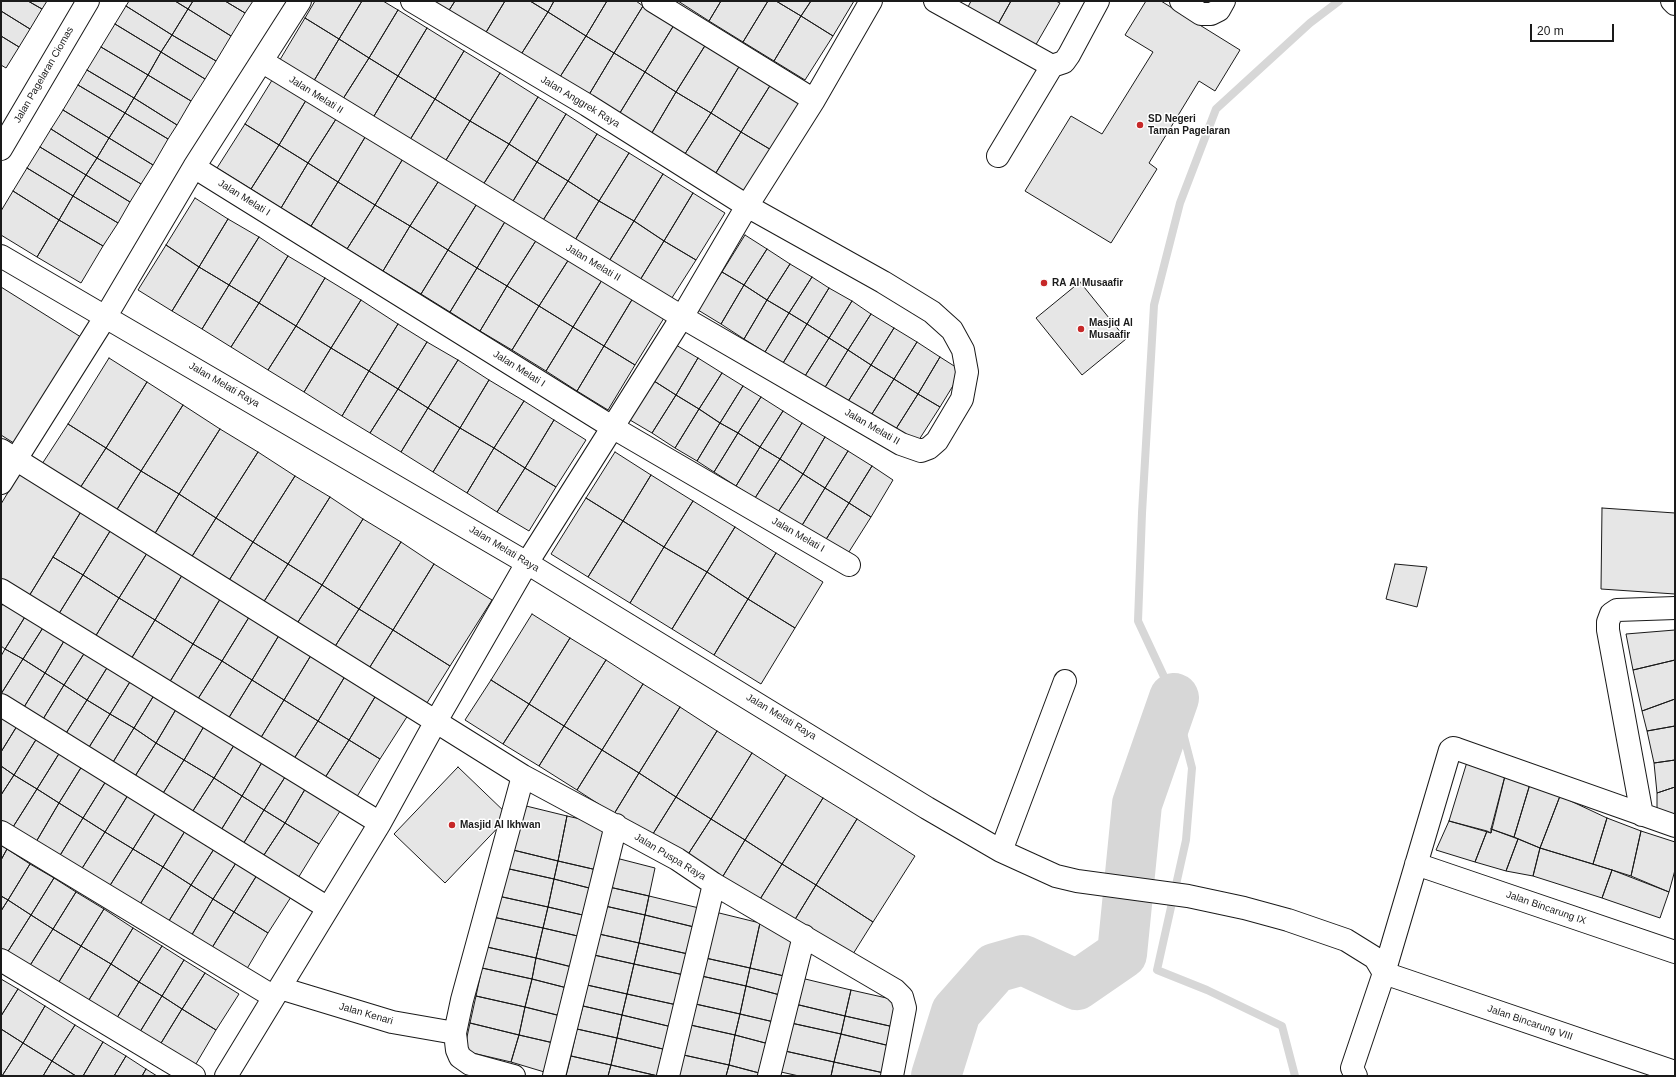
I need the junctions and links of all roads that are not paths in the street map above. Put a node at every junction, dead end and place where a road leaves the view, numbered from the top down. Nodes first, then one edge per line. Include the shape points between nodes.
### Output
1 (88, 1) edge
2 (300, 1) edge
3 (412, 1) edge
4 (653, 1) edge
5 (871, 1) edge
6 (935, 1) edge
7 (1098, 1) edge
8 (1181, 1) edge
9 (1224, 1) edge
10 (1672, 1) edge
11 (1675, 4) edge
12 (263, 62) junction
13 (1052, 66) junction
14 (814, 100) junction
15 (1, 149) edge
16 (998, 156) dead end
17 (194, 167) junction
18 (747, 206) junction
19 (1, 256) edge
20 (106, 316) junction
21 (682, 317) junction
22 (612, 427) junction
23 (929, 448) joint
24 (8, 454) edge
25 (1, 483) edge
26 (528, 563) junction
27 (849, 565) dead end
28 (1, 590) edge
29 (1675, 608) edge
30 (1065, 681) dead end
31 (1, 706) edge
32 (435, 723) junction
33 (523, 776) junction
34 (1642, 815) junction
35 (380, 823) junction
36 (616, 825) junction
37 (1675, 826) edge
38 (1, 832) edge
39 (1001, 850) junction
40 (1416, 864) junction
41 (714, 884) junction
42 (328, 908) junction
43 (804, 936) junction
44 (1675, 952) edge
45 (1, 960) edge
46 (1384, 973) junction
47 (277, 992) junction
48 (455, 1033) junction
49 (1675, 1072) edge
50 (194, 1076) edge
51 (226, 1076) edge
52 (514, 1076) edge
53 (554, 1076) edge
54 (668, 1076) edge
55 (769, 1076) edge
56 (892, 1076) edge
57 (1356, 1076) edge

1 - 15 street, Jalan Pagelaran Ciomas
2 - 12 street
3 - 18 street, Jalan Anggrek Raya via 587,105
4 - 14 street
5 - 14 street
6 - 13 street
7 - 13 street via 1069,55 1064,62
8 - 9 street via 1200,14 1211,14 1219,10
10 - 11 street
12 - 17 street
12 - 21 street, Jalan Melati II
13 - 16 street
14 - 18 street
17 - 20 street
17 - 22 street, Jalan Melati I
18 - 21 street
18 - 23 street, Jalan Anggrek Raya via 883,282 932,312 952,330 963,350 967,372 962,399 937,441
19 - 20 street, Jalan Melati Raya
20 - 24 street
20 - 26 street, Jalan Melati Raya
21 - 22 street
21 - 23 street, Jalan Melati II via 901,444 921,451
22 - 26 street
22 - 27 street, Jalan Melati I
24 - 25 street
24 - 32 street, Jalan Puspa Raya
26 - 32 street
26 - 39 street, Jalan Melati Raya via 927,808
28 - 35 street
29 - 34 street via 1617,610 1611,614 1608,622
30 - 39 street
31 - 42 street
32 - 33 street, Jalan Puspa Raya
32 - 35 street
33 - 36 street, Jalan Puspa Raya
33 - 48 street
34 - 37 street
34 - 40 street via 1453,748 1450,750
35 - 42 street
36 - 41 street, Jalan Puspa Raya via 677,858
36 - 53 street
38 - 47 street, Jalan Kenari
39 - 46 street, Jalan Melati Raya via 1056,876 1188,896 1244,908 1346,940 1375,958
40 - 44 street, Jalan Bincarung IX
40 - 46 street
41 - 43 street, Jalan Puspa Raya
41 - 54 street
42 - 47 street
43 - 55 street
43 - 56 street, Jalan Puspa Raya via 895,990 902,997 905,1008
45 - 50 street
46 - 49 street, Jalan Bincarung VIII
46 - 57 street via 1352,1068
47 - 48 street, Jalan Kenari via 392,1022
47 - 51 street
48 - 52 street via 457,1050 470,1064

